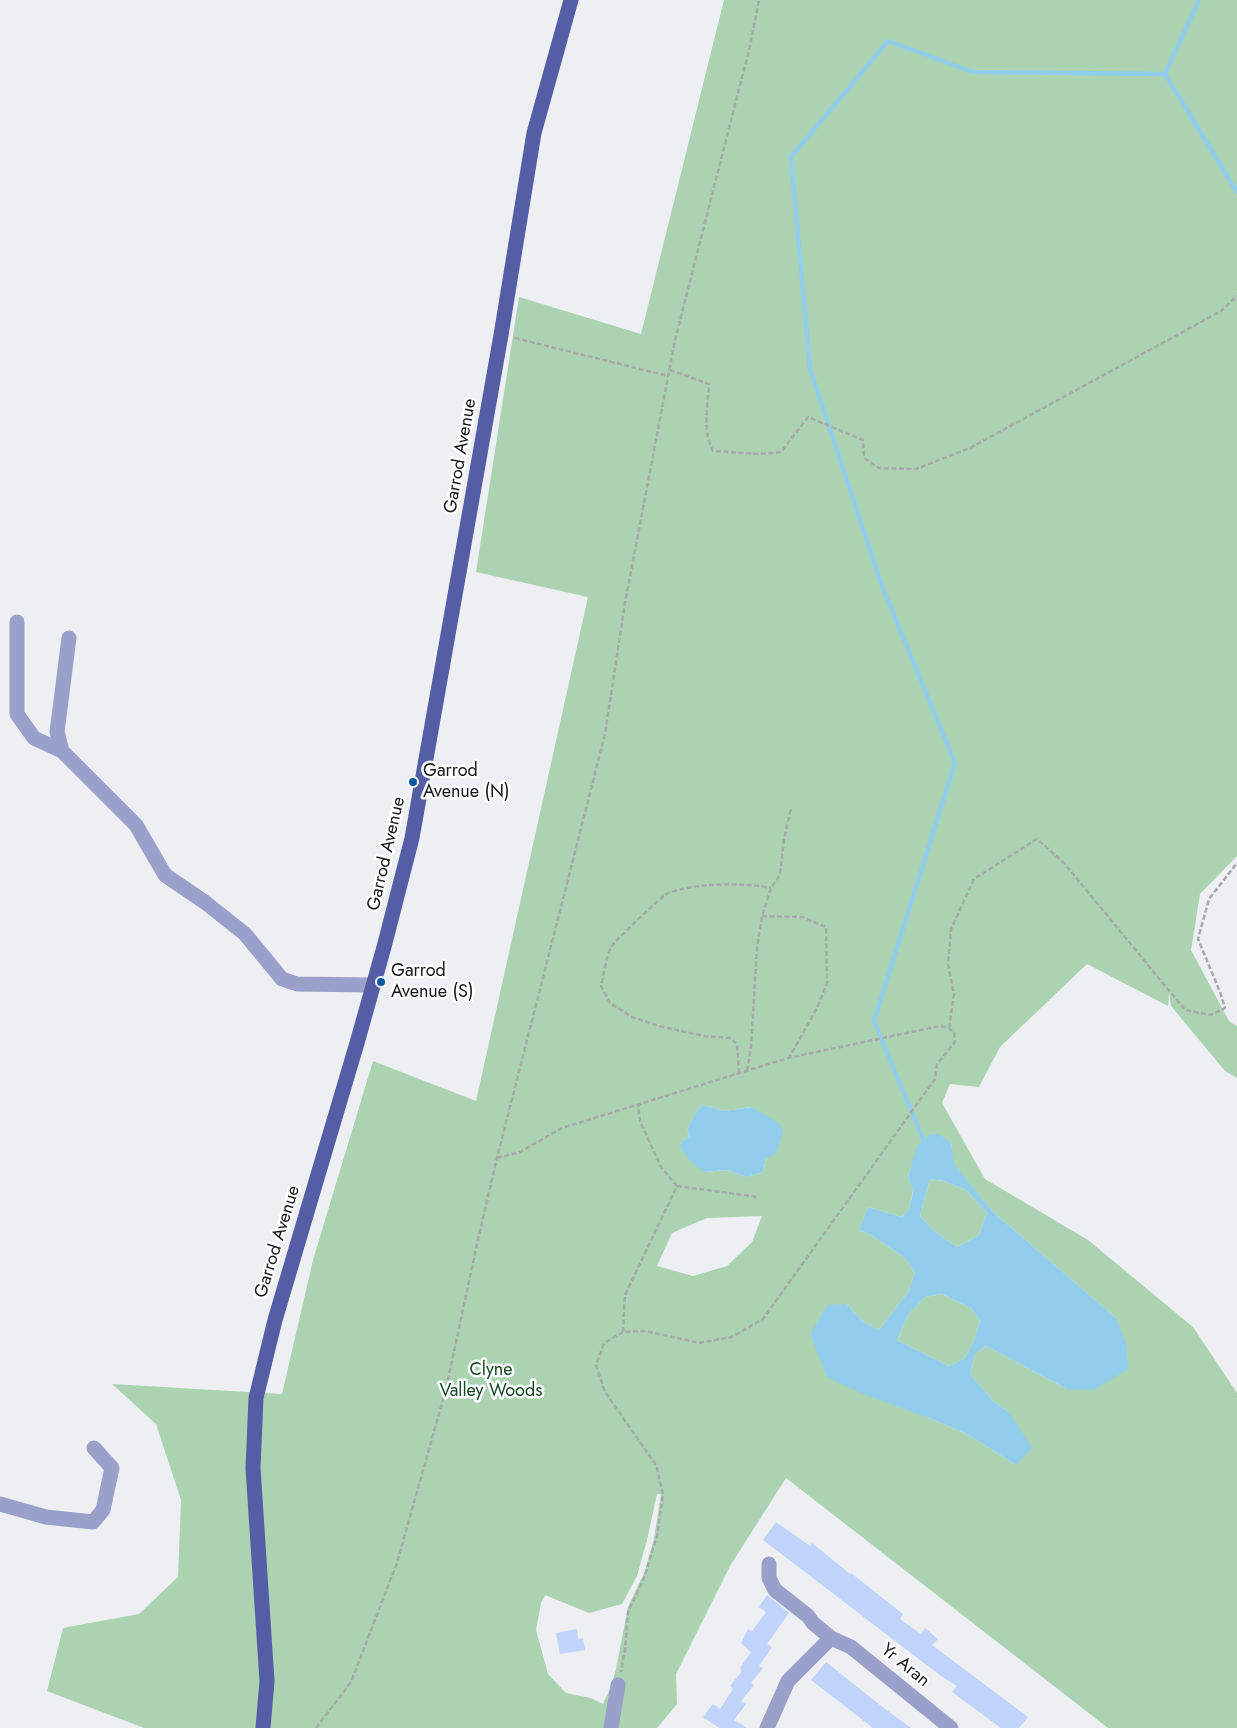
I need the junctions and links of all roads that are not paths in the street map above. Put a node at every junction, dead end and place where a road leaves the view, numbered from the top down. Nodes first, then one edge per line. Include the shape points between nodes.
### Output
1 (571, 0) edge
2 (17, 622) dead end
3 (69, 638) dead end
4 (62, 751) junction
5 (373, 986) junction
6 (94, 1448) dead end
7 (0, 1504) edge
8 (769, 1564) dead end
9 (832, 1638) junction
10 (618, 1686) road end
11 (262, 1728) edge
12 (611, 1728) edge
13 (767, 1728) edge
14 (951, 1728) edge

1 - 5 main road, Garrod Avenue via 534,134 412,838
2 - 4 street via 17,714 34,738
3 - 4 street via 57,732
4 - 5 street via 136,825 165,875 206,902 245,934 282,979 297,984
5 - 11 main road, Garrod Avenue via 275,1320 256,1398 253,1468 267,1681
6 - 7 street via 112,1468 103,1510 93,1522 46,1517
8 - 9 street, Yr Aran via 770,1578 776,1590
9 - 13 street via 788,1681
9 - 14 street, Yr Aran via 851,1647
10 - 12 street

